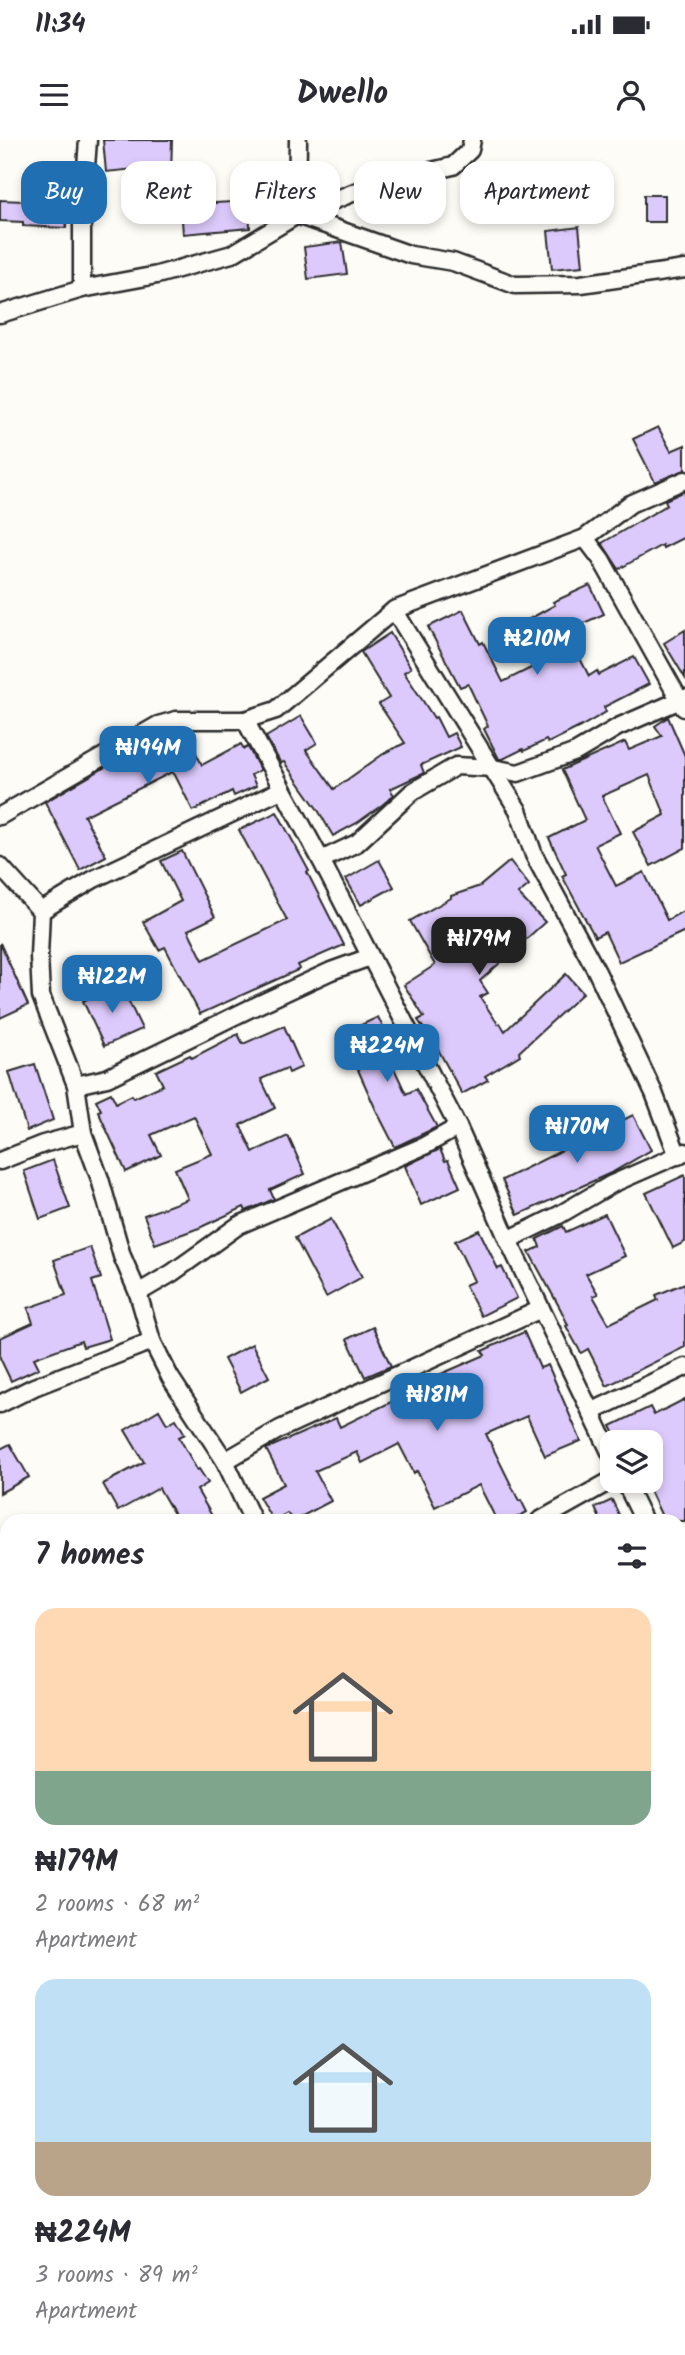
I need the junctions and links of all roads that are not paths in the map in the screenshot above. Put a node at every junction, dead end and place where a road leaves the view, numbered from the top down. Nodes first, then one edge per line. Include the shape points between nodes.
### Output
1 (88, 140) edge
2 (298, 140) edge
3 (472, 140) edge
4 (298, 161) edge
5 (340, 198) edge
6 (282, 224) edge
7 (323, 224) edge
8 (685, 269) edge
9 (82, 289) junction
10 (0, 314) edge
11 (685, 480) edge
12 (585, 538) junction
13 (394, 610) junction
14 (683, 703) edge
15 (244, 720) junction
16 (493, 768) junction
17 (281, 790) junction
18 (0, 816) edge
19 (321, 860) junction
20 (0, 866) edge
21 (41, 911) junction
22 (370, 957) junction
23 (76, 1085) junction
24 (458, 1127) junction
25 (83, 1133) junction
26 (681, 1154) edge
27 (0, 1161) edge
28 (508, 1240) junction
29 (138, 1293) junction
30 (541, 1309) junction
31 (152, 1341) junction
32 (685, 1367) edge
33 (0, 1405) edge
34 (591, 1412) junction
35 (600, 1431) edge
36 (225, 1461) junction
37 (600, 1486) edge
38 (630, 1493) edge
39 (250, 1514) edge
40 (551, 1514) edge
41 (641, 1514) edge

1 - 9 street
2 - 4 street
3 - 5 street via 470,150 453,166 374,184
6 - 9 street via 232,254 158,275
7 - 8 street via 515,285 581,284
9 - 10 street
11 - 12 street via 630,503
12 - 13 street
12 - 14 street
13 - 15 street via 276,710
13 - 16 street
14 - 16 street via 518,773
15 - 17 street
15 - 18 street via 176,720 158,725
16 - 19 street via 456,766 412,792 357,843
16 - 26 street via 597,972
17 - 19 street
17 - 21 street via 94,880
19 - 22 street
20 - 21 street
21 - 23 street via 41,996
22 - 23 street via 319,976 107,1078
22 - 24 street
23 - 25 street
24 - 28 street
24 - 29 street via 239,1225
25 - 27 street
25 - 29 street
26 - 28 street via 611,1184
28 - 30 street
29 - 31 street
30 - 34 street
30 - 36 street via 281,1429
31 - 33 street
31 - 36 street
32 - 34 street
34 - 35 street
36 - 39 street
37 - 40 street
38 - 41 street

